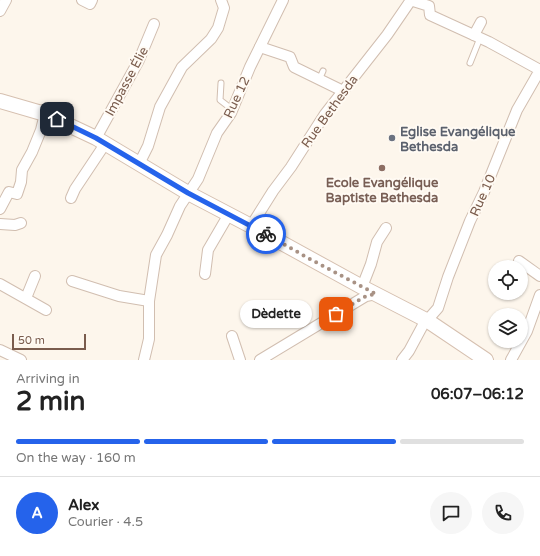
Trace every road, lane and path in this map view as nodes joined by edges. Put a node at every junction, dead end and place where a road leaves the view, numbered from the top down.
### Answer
1 (6, 0) edge
2 (82, 0) edge
3 (92, 0) edge
4 (221, 0) edge
5 (283, 0) edge
6 (411, 0) edge
7 (431, 3) edge
8 (0, 11) edge
9 (481, 22) dead end
10 (154, 24) dead end
11 (477, 36) junction
12 (260, 47) junction
13 (470, 63) dead end
14 (540, 70) edge
15 (221, 83) dead end
16 (343, 91) junction
17 (0, 101) edge
18 (234, 110) junction
19 (45, 114) junction
20 (100, 141) junction
21 (139, 164) junction
22 (188, 193) junction
23 (71, 198) dead end
24 (0, 209) edge
25 (229, 214) junction
26 (21, 223) dead end
27 (0, 224) edge
28 (251, 226) junction
29 (386, 228) dead end
30 (528, 267) edge
31 (205, 274) dead end
32 (35, 276) dead end
33 (540, 276) edge
34 (72, 281) dead end
35 (0, 284) edge
36 (362, 287) junction
37 (376, 294) junction
38 (540, 295) edge
39 (26, 298) junction
40 (149, 301) junction
41 (46, 310) dead end
42 (428, 321) junction
43 (232, 336) dead end
44 (0, 350) edge
45 (481, 359) edge
46 (21, 360) edge
47 (144, 360) edge
48 (240, 360) edge
49 (260, 360) edge
50 (402, 360) edge
51 (511, 360) edge

1 - 8 street
2 - 3 street
4 - 21 street
5 - 12 street, Rue 12
6 - 7 street
6 - 16 street, Rue Bethesda
7 - 11 street
9 - 11 street
10 - 20 street, Impasse Élie
11 - 13 lane
11 - 14 street
12 - 16 street
12 - 18 street, Rue 12
14 - 42 street, Rue 10
15 - 18 lane
16 - 28 street, Rue Bethesda
17 - 19 main road
18 - 22 street, Rue 12
19 - 20 main road
19 - 24 street
20 - 21 main road
20 - 23 street, Impasse Élie
21 - 22 main road
22 - 25 main road
22 - 40 street, Rue 12
25 - 28 main road
25 - 31 street
26 - 27 street
28 - 36 main road
29 - 36 street
30 - 33 street
32 - 39 street
34 - 40 street
35 - 39 street
36 - 37 main road
37 - 42 main road
37 - 49 street
38 - 51 street
39 - 41 street
40 - 47 street, Rue 12
42 - 45 main road
42 - 50 street, Rue 10
43 - 48 street
44 - 46 street

